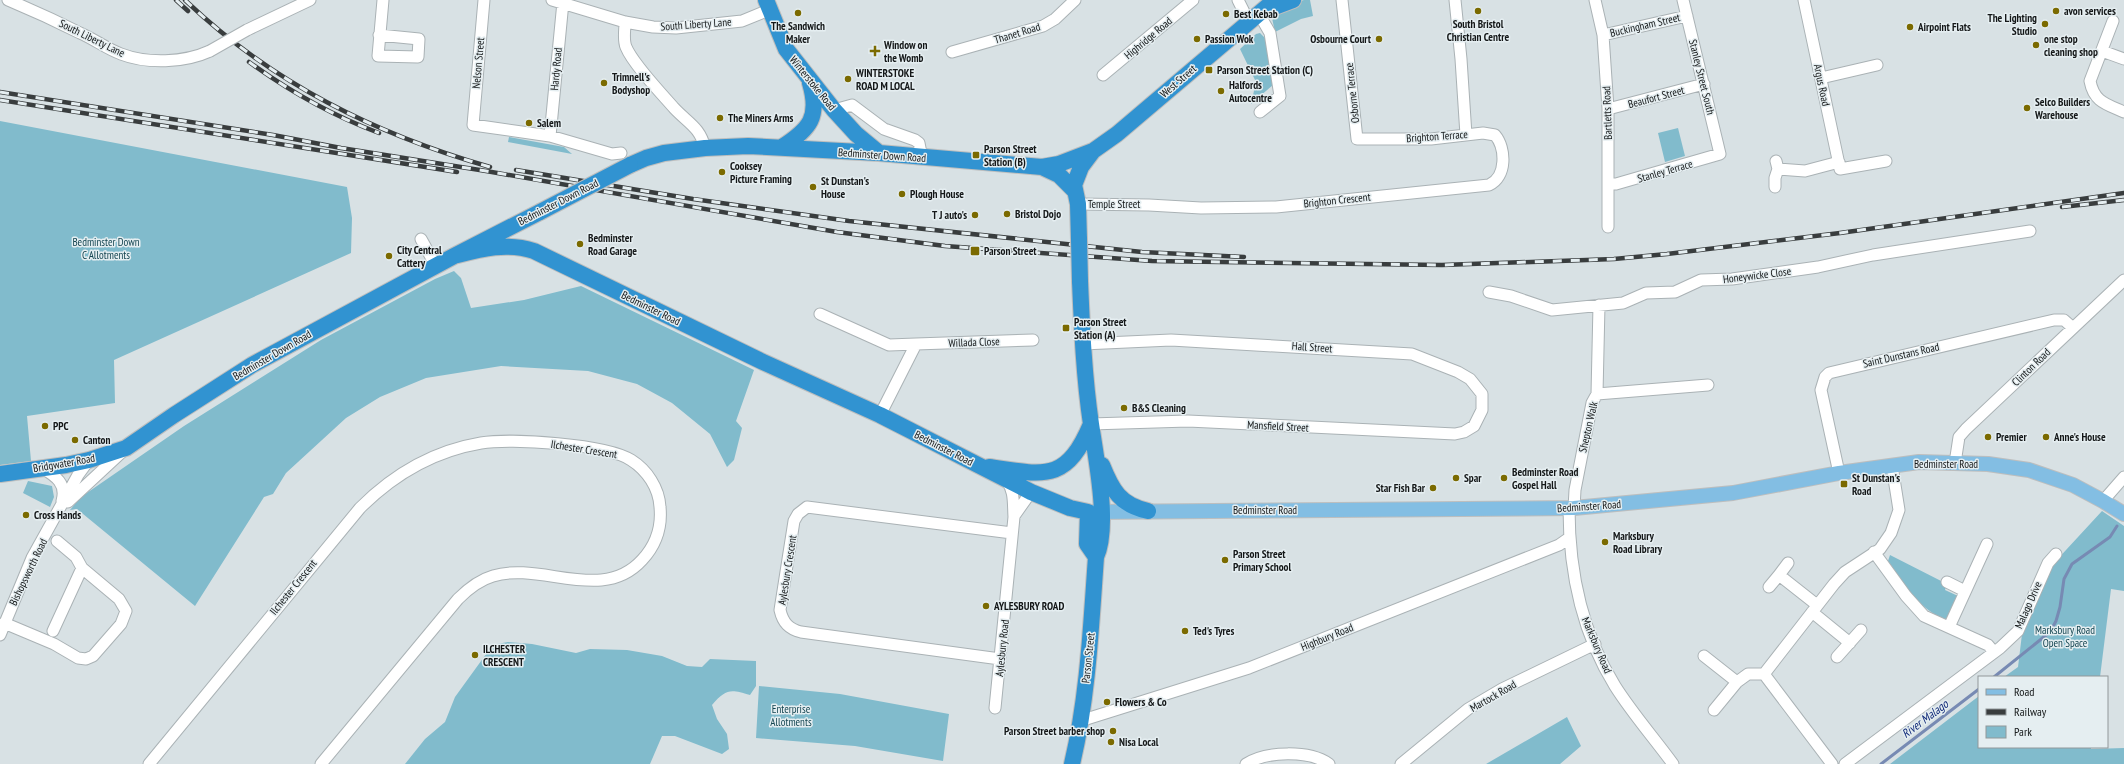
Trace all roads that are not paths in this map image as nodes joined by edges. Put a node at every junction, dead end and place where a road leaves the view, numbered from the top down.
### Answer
1 (8, 0) edge
2 (310, 0) edge
3 (382, 0) edge
4 (484, 0) edge
5 (1075, 0) edge
6 (1193, 0) edge
7 (1238, 0) edge
8 (1275, 0) edge
9 (1293, 0) edge
10 (1342, 0) edge
11 (1455, 0) edge
12 (1595, 0) edge
13 (1683, 0) edge
14 (1804, 0) edge
15 (557, 1) edge
16 (767, 5) edge
17 (1257, 16) junction
18 (1687, 16) junction
19 (2113, 21) dead end
20 (625, 22) junction
21 (379, 35) dead end
22 (1603, 35) junction
23 (2102, 51) junction
24 (952, 52) dead end
25 (2124, 59) edge
26 (1877, 65) dead end
27 (1103, 75) dead end
28 (1821, 78) junction
29 (810, 80) junction
30 (1704, 84) junction
31 (1608, 109) junction
32 (834, 110) junction
33 (1260, 112) dead end
34 (2124, 112) edge
35 (1466, 135) junction
36 (550, 136) junction
37 (1357, 139) joint
38 (782, 147) junction
39 (705, 148) junction
40 (1093, 151) junction
41 (879, 153) junction
42 (1720, 154) joint
43 (1502, 155) joint
44 (922, 158) junction
45 (626, 159) junction
46 (1886, 161) dead end
47 (1840, 166) junction
48 (1042, 167) junction
49 (1608, 184) junction
50 (1775, 187) dead end
51 (1081, 199) junction
52 (1149, 205) joint
53 (540, 212) junction
54 (1608, 226) dead end
55 (2030, 231) dead end
56 (421, 239) dead end
57 (534, 251) junction
58 (454, 256) junction
59 (436, 266) junction
60 (2124, 280) edge
61 (1489, 292) dead end
62 (1599, 305) junction
63 (820, 314) dead end
64 (2073, 328) junction
65 (1033, 340) dead end
66 (916, 344) junction
67 (1083, 344) junction
68 (1708, 385) dead end
69 (1597, 394) junction
70 (880, 415) junction
71 (1091, 424) junction
72 (1464, 432) joint
73 (126, 448) junction
74 (1096, 453) junction
75 (89, 460) junction
76 (1955, 463) junction
77 (978, 465) junction
78 (1892, 466) junction
79 (42, 468) junction
80 (1048, 472) junction
81 (0, 474) edge
82 (1839, 474) junction
83 (2124, 477) edge
84 (1006, 480) junction
85 (1031, 492) junction
86 (2103, 501) junction
87 (1571, 508) junction
88 (59, 511) junction
89 (1148, 511) junction
90 (1095, 512) junction
91 (2124, 514) edge
92 (1014, 517) junction
93 (1012, 533) junction
94 (1569, 538) junction
95 (57, 541) dead end
96 (1987, 544) dead end
97 (1874, 552) junction
98 (2056, 554) dead end
99 (1788, 563) dead end
100 (82, 568) junction
101 (1779, 575) junction
102 (1947, 582) dead end
103 (1769, 587) dead end
104 (1965, 591) junction
105 (1815, 609) junction
106 (4, 623) junction
107 (1949, 627) junction
108 (1861, 630) dead end
109 (53, 631) dead end
110 (0, 635) edge
111 (1850, 643) junction
112 (1595, 644) junction
113 (1994, 652) junction
114 (1704, 656) dead end
115 (1838, 657) dead end
116 (1000, 659) junction
117 (1764, 674) junction
118 (1736, 682) junction
119 (995, 708) dead end
120 (1714, 710) dead end
121 (1080, 721) junction
122 (1076, 762) edge
123 (149, 764) edge
124 (321, 764) edge
125 (1246, 764) edge
126 (1329, 764) edge
127 (1400, 764) edge
128 (1673, 764) edge
129 (1832, 764) edge
130 (1844, 764) edge

1 - 2 street, South Liberty Lane, bridge
3 - 21 street
4 - 36 street, Nelson Street
5 - 24 street, Thanet Road
6 - 27 street, Highridge Road
7 - 17 street
8 - 17 highway, West Street
9 - 17 highway, West Street
10 - 37 street, Osborne Terrace
11 - 35 street
12 - 22 street, Bartletts Road
13 - 18 street, Stanley Street South
14 - 28 street, Argus Road
15 - 20 street, South Liberty Lane
15 - 36 street, Hardy Road
16 - 20 street, South Liberty Lane
16 - 29 highway, Winterstoke Road
17 - 33 street
17 - 40 highway, West Street
18 - 22 street, Buckingham Street
18 - 30 street, Stanley Street South
19 - 23 street
20 - 39 street
22 - 31 street, Bartletts Road
23 - 25 street
23 - 34 street
26 - 28 street
28 - 47 street, Argus Road
29 - 32 highway, Winterstoke Road
29 - 38 highway
30 - 31 street, Beaufort Street
30 - 42 street, Stanley Street South
31 - 49 street, Bartletts Road
32 - 41 highway, Winterstoke Road
32 - 44 street
35 - 37 street, Brighton Terrace
35 - 43 street, Brighton Terrace
36 - 45 street
38 - 39 highway, Bedminster Down Road
38 - 41 highway, Bedminster Down Road
39 - 45 highway, Bedminster Down Road
40 - 48 highway, West Street
40 - 51 highway, West Street
41 - 44 highway, Bedminster Down Road
42 - 49 street, Stanley Terrace
43 - 52 street, Brighton Crescent
44 - 48 highway, Bedminster Down Road
45 - 53 highway, Bedminster Down Road, bridge
46 - 47 street
47 - 50 street
48 - 51 highway
49 - 54 street, Bartletts Road
51 - 52 street, Temple Street
51 - 67 highway, Parson Street, bridge
53 - 57 highway
53 - 58 highway, Bedminster Down Road
55 - 62 street, Honeywicke Close
56 - 59 street
57 - 58 highway, Bedminster Road
57 - 70 highway, Bedminster Road
58 - 59 highway, Bedminster Down Road
59 - 73 highway, Bedminster Down Road
60 - 64 street, Clinton Road
61 - 62 street, Honeywicke Close
62 - 69 street, Shepton Walk
63 - 66 street, Willada Close
64 - 76 street, Clinton Road
64 - 82 street, Saint Dunstans Road
65 - 66 street, Willada Close
66 - 70 street
67 - 71 highway, Parson Street
67 - 72 street, Hall Street
68 - 69 street, Shepton Walk
69 - 87 street, Shepton Walk
70 - 77 highway, Bedminster Road
71 - 72 street, Mansfield Street
71 - 74 highway, Parson Street
71 - 80 highway
73 - 75 highway, Bridgwater Road
73 - 88 street, Bishopsworth Road
74 - 89 highway
74 - 90 highway, Parson Street
75 - 79 highway, Bridgwater Road
75 - 88 street, Bishopsworth Road
76 - 78 main road, Bedminster Road
76 - 86 main road, Bedminster Road
77 - 80 highway
77 - 84 highway, Bedminster Road
78 - 82 main road, Bedminster Road
78 - 97 street
79 - 81 highway, Bridgwater Road
79 - 88 street, Bishopsworth Road
80 - 85 highway
82 - 87 main road, Bedminster Road
83 - 86 street
84 - 85 highway, Bedminster Road
84 - 92 street, Aylesbury Road
85 - 90 highway, Bedminster Road
85 - 92 street, Aylesbury Road
86 - 91 main road, Bedminster Road
87 - 89 main road, Bedminster Road
87 - 94 street, Marksbury Road
88 - 106 street, Bishopsworth Road
89 - 90 main road, Bedminster Road
90 - 121 highway, Parson Street
92 - 93 street, Aylesbury Road
93 - 116 street, Aylesbury Road
93 - 116 street, Aylesbury Crescent
94 - 112 street, Marksbury Road
94 - 121 street, Highbury Road
95 - 100 street
96 - 104 street
97 - 105 street
97 - 107 street
98 - 113 street, Malago Drive
99 - 101 street
100 - 106 street
100 - 109 street
101 - 103 street
101 - 105 street
102 - 104 street
104 - 107 street
105 - 111 street
105 - 117 street
106 - 110 street, Bishopsworth Road
107 - 113 street
108 - 111 street
111 - 115 street
112 - 127 street, Martock Road
112 - 128 street, Marksbury Road
113 - 130 street, Malago Drive
114 - 118 street
116 - 119 street, Aylesbury Road
117 - 118 street
117 - 129 street
118 - 120 street
121 - 122 highway, Parson Street
123 - 124 street, Ilchester Crescent
125 - 126 street

